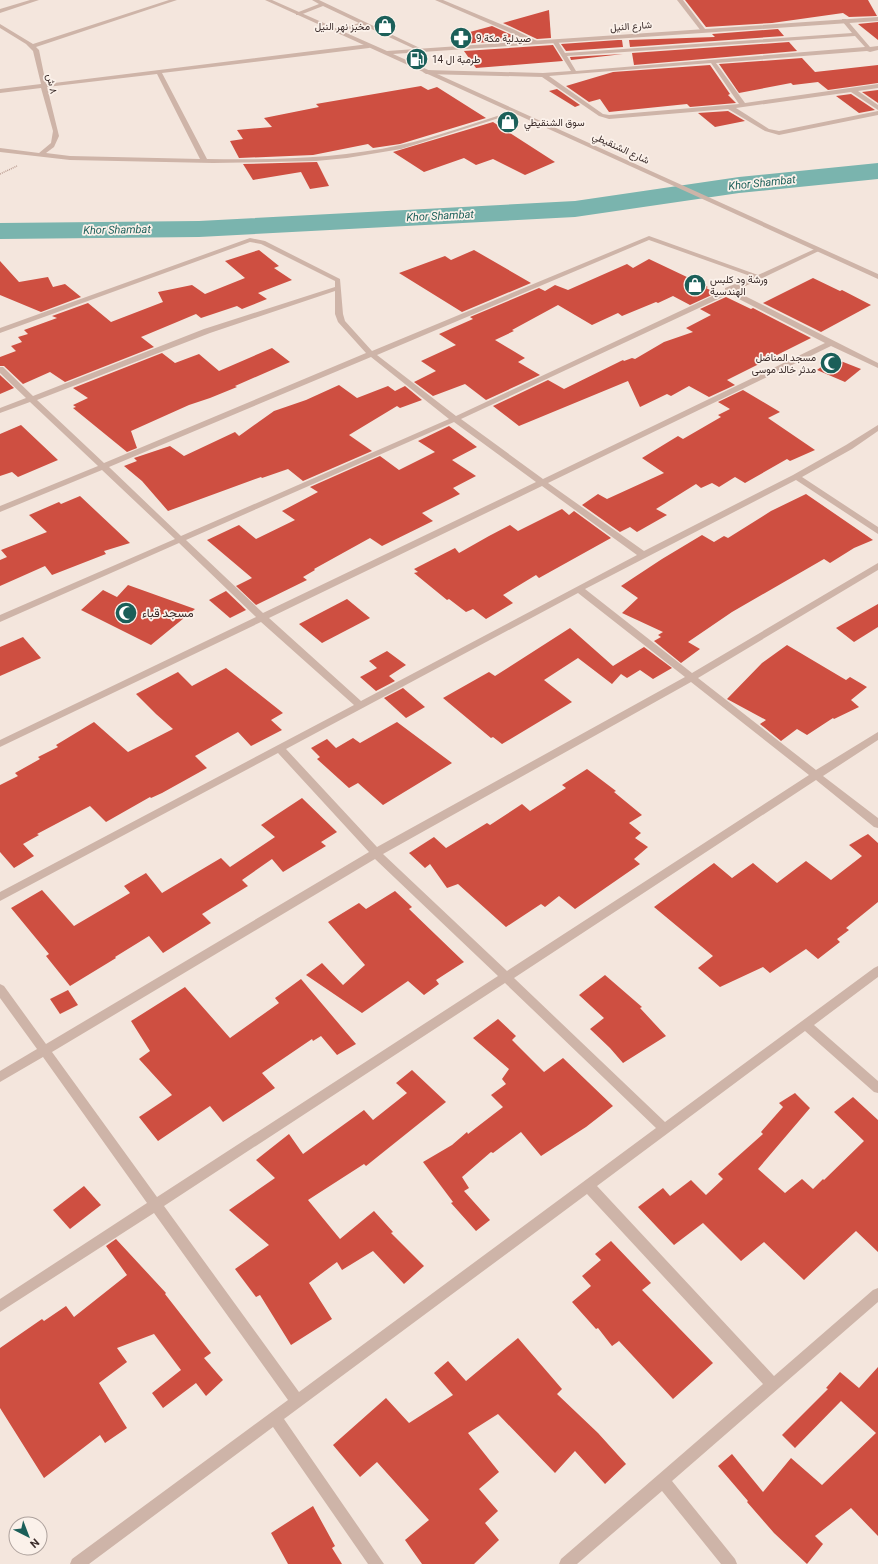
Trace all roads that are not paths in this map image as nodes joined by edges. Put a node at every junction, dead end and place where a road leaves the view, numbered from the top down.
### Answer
1 (36, 0) edge
2 (174, 0) edge
3 (268, 0) edge
4 (315, 0) edge
5 (438, 0) edge
6 (680, 0) edge
7 (323, 4) junction
8 (0, 12) edge
9 (298, 14) junction
10 (878, 19) edge
11 (844, 20) junction
12 (364, 23) junction
13 (0, 26) edge
14 (703, 30) junction
15 (338, 32) junction
16 (856, 34) junction
17 (555, 41) junction
18 (536, 42) junction
19 (33, 46) junction
20 (369, 46) junction
21 (878, 48) edge
22 (421, 50) junction
23 (870, 50) junction
24 (384, 53) junction
25 (564, 55) junction
26 (713, 62) junction
27 (159, 72) junction
28 (426, 72) junction
29 (574, 72) junction
30 (543, 76) junction
31 (43, 86) junction
32 (878, 86) edge
33 (853, 90) junction
34 (0, 91) edge
35 (743, 105) junction
36 (730, 106) junction
37 (878, 108) edge
38 (515, 112) junction
39 (878, 113) edge
40 (0, 150) edge
41 (39, 155) junction
42 (204, 160) junction
43 (820, 249) junction
44 (758, 277) junction
45 (878, 277) edge
46 (338, 288) junction
47 (728, 290) junction
48 (0, 330) edge
49 (831, 343) junction
50 (370, 353) junction
51 (878, 366) edge
52 (0, 369) edge
53 (32, 399) junction
54 (0, 411) edge
55 (455, 419) junction
56 (878, 427) edge
57 (103, 467) junction
58 (796, 477) junction
59 (541, 482) junction
60 (0, 509) edge
61 (878, 531) edge
62 (180, 540) junction
63 (642, 555) junction
64 (878, 566) edge
65 (579, 589) junction
66 (263, 618) junction
67 (0, 619) edge
68 (692, 677) junction
69 (360, 705) junction
70 (878, 735) edge
71 (0, 744) edge
72 (280, 748) junction
73 (816, 776) junction
74 (878, 824) edge
75 (376, 853) junction
76 (0, 897) edge
77 (878, 971) edge
78 (506, 977) junction
79 (0, 989) edge
80 (806, 1025) junction
81 (45, 1051) junction
82 (0, 1077) edge
83 (878, 1088) edge
84 (665, 1129) junction
85 (588, 1186) junction
86 (156, 1205) junction
87 (878, 1294) edge
88 (0, 1306) edge
89 (773, 1385) junction
90 (297, 1401) junction
91 (275, 1418) junction
92 (662, 1480) junction
93 (77, 1564) edge
94 (378, 1564) edge
95 (566, 1564) edge
96 (730, 1564) edge

1 - 8 street
2 - 19 street
3 - 9 street, شارع الشنقيطي
4 - 7 street
5 - 18 street
6 - 14 street
7 - 9 street
7 - 12 street
9 - 15 street, شارع الشنقيطي
10 - 11 street, شارع النيل
11 - 14 street, شارع النيل
11 - 16 street
12 - 15 street
12 - 22 street
13 - 19 street
14 - 17 street, شارع النيل
15 - 20 street, شارع الشنقيطي
16 - 23 street
16 - 25 street
17 - 18 street, شارع النيل
17 - 25 street
18 - 22 street, شارع النيل
19 - 31 street, ٨ ش
20 - 24 street, شارع الشنقيطي
20 - 27 street
21 - 23 street
22 - 24 street, شارع النيل
23 - 26 street
24 - 28 street, شارع الشنقيطي
25 - 29 street
26 - 29 street
26 - 35 street
27 - 31 street
27 - 42 street
28 - 30 street
28 - 38 street, شارع الشنقيطي
29 - 30 street
30 - 36 street
31 - 34 street
31 - 41 street, ٨ ش
32 - 33 street
33 - 35 street
33 - 37 street
35 - 36 street
36 - 39 street
38 - 42 street
38 - 43 street, شارع الشنقيطي
40 - 41 street
41 - 42 street
43 - 44 street
43 - 45 street, شارع الشنقيطي
44 - 47 street
44 - 50 street
46 - 48 street
46 - 50 street
46 - 53 street
47 - 49 street
47 - 55 street
49 - 51 street
49 - 59 street
50 - 55 street
50 - 57 street
52 - 53 street
53 - 54 street
53 - 57 street
55 - 59 street
55 - 62 street
56 - 58 street
57 - 60 street
57 - 62 street
58 - 61 street
58 - 63 street
59 - 63 street
59 - 66 street
62 - 66 street
62 - 67 street
63 - 65 street
64 - 68 street
65 - 68 street
65 - 69 street
66 - 69 street
66 - 71 street
68 - 73 street
68 - 75 street
69 - 72 street
70 - 73 street
72 - 75 street
72 - 76 street
73 - 74 street
73 - 78 street
75 - 78 street
75 - 81 street
77 - 80 street
78 - 84 street
78 - 86 street
79 - 81 street
80 - 83 street
80 - 84 street
81 - 82 street
81 - 86 street
84 - 85 street
85 - 89 street
85 - 90 street
86 - 88 street
86 - 90 street
87 - 89 street
89 - 92 street
90 - 91 street
91 - 93 street
91 - 94 street
92 - 95 street
92 - 96 street

